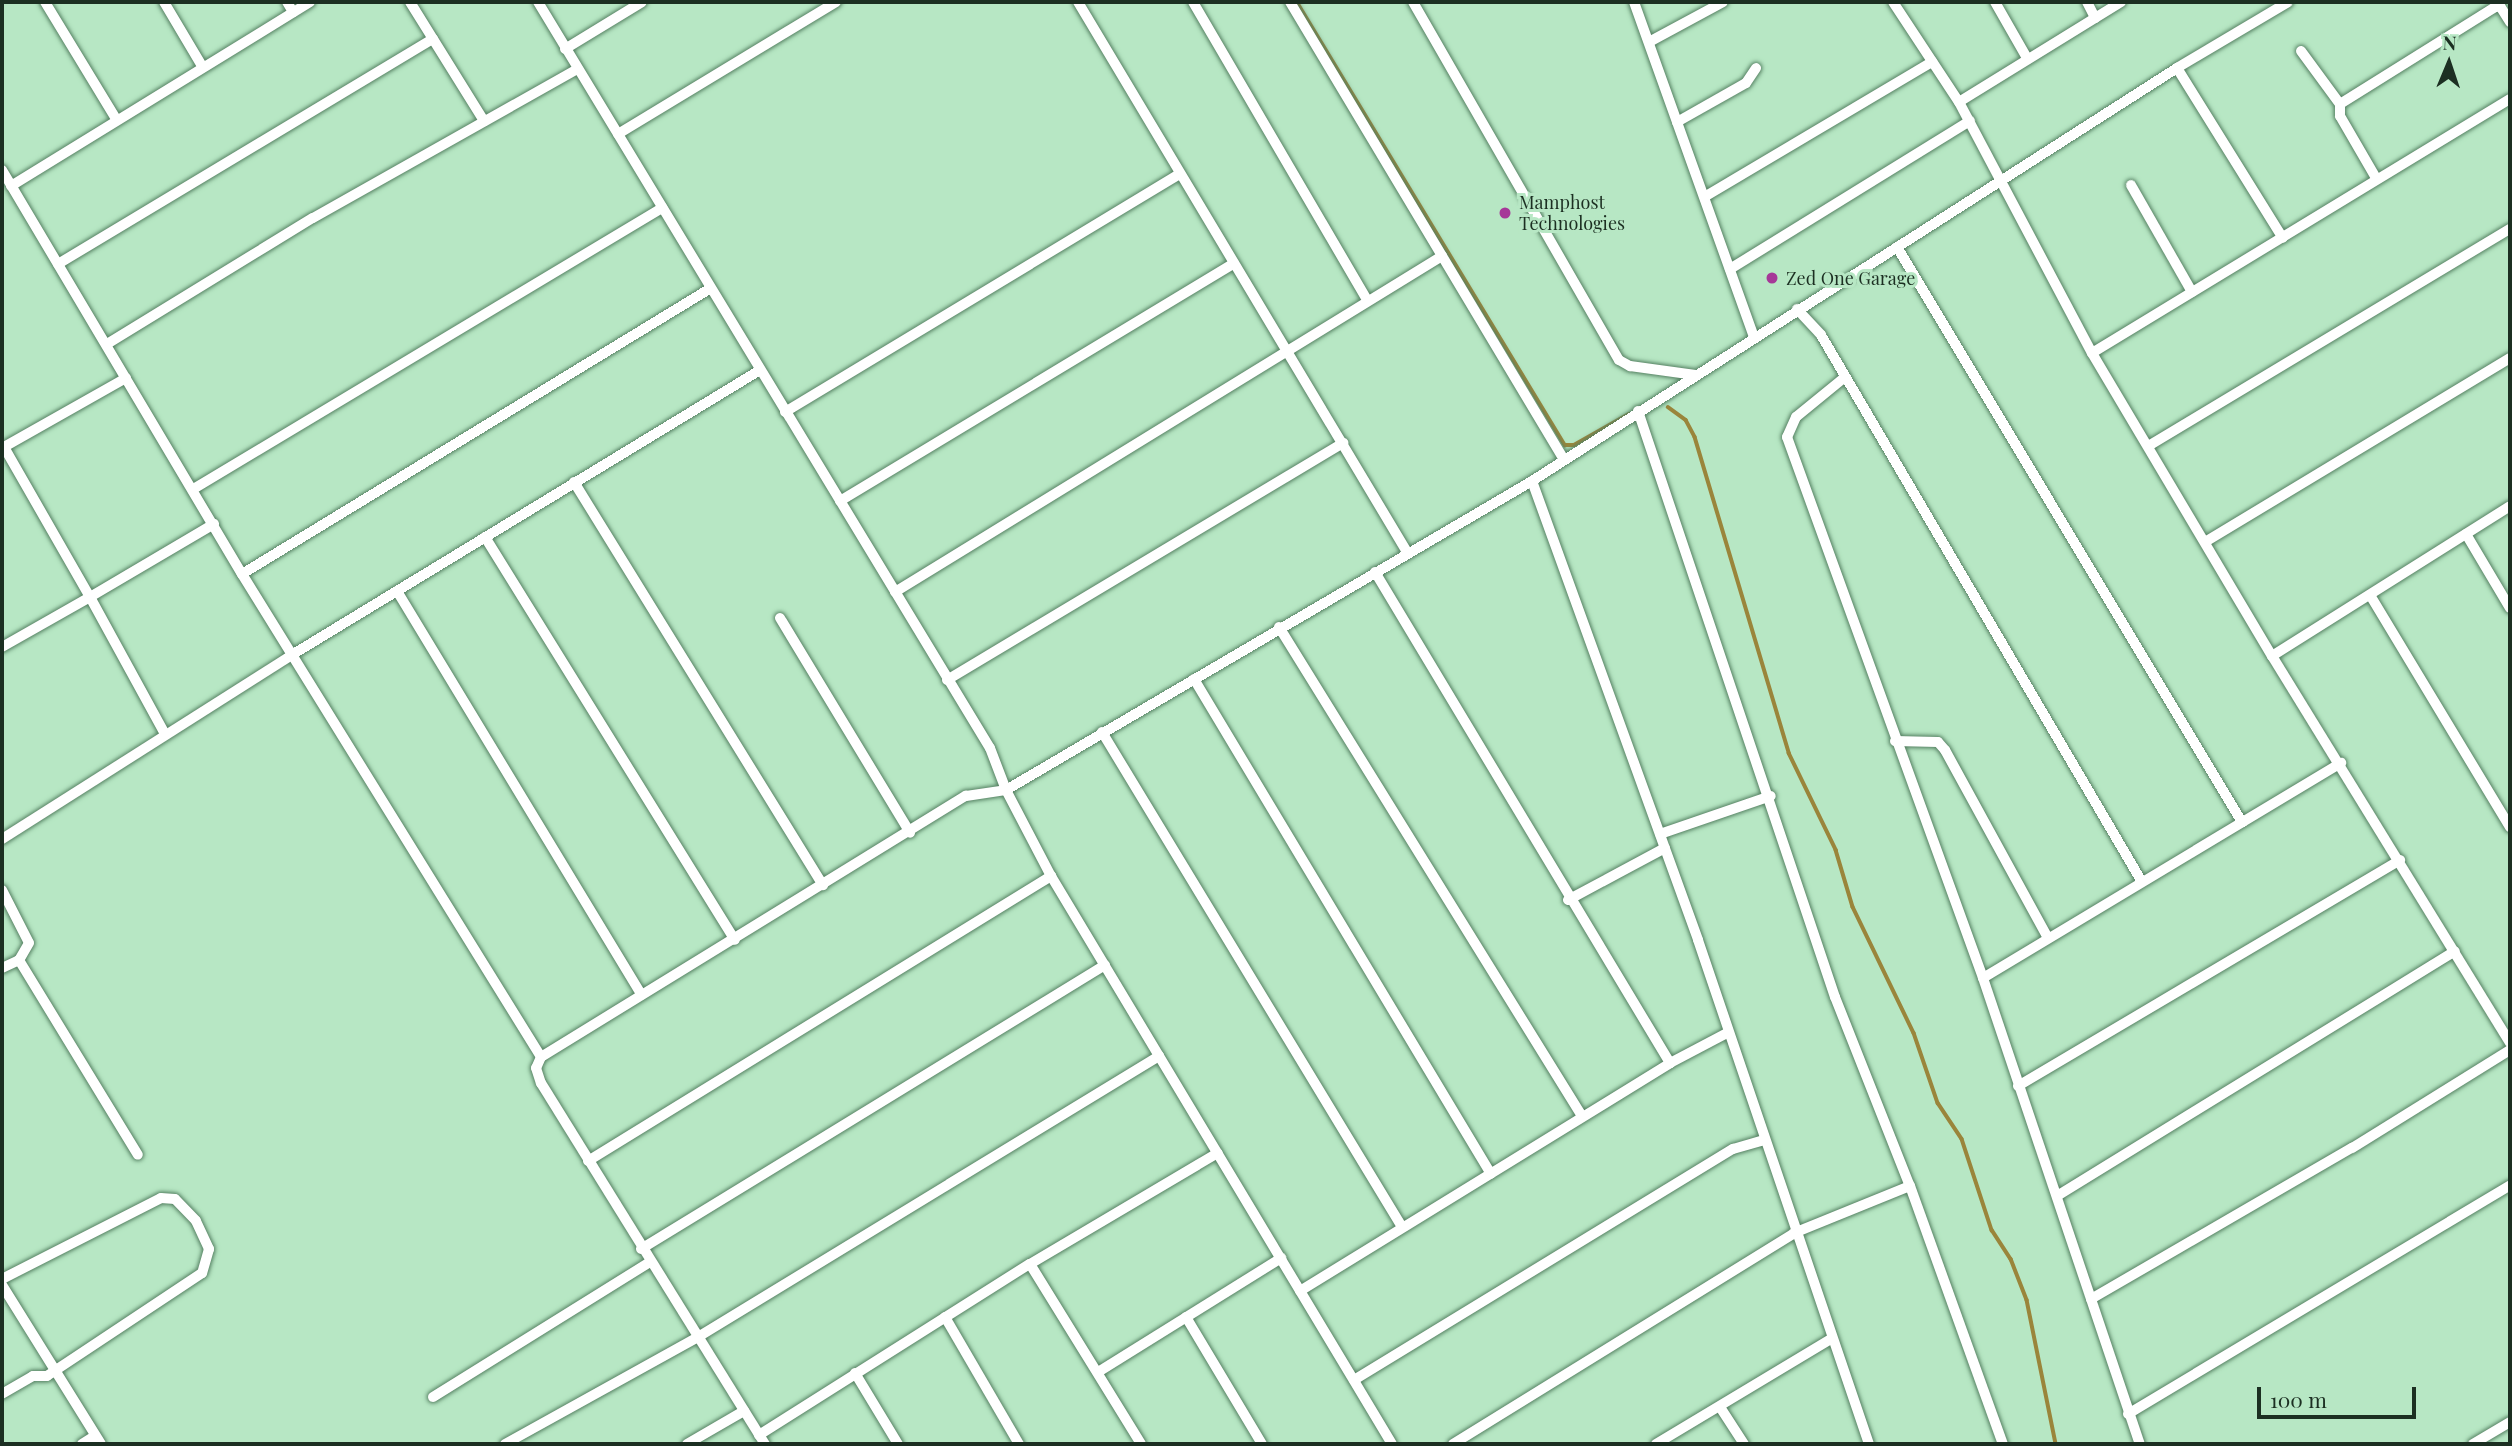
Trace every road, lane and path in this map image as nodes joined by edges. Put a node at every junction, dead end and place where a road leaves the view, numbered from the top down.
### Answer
1 (45, 2) edge
2 (164, 2) edge
3 (287, 2) edge
4 (310, 2) edge
5 (410, 2) edge
6 (538, 2) edge
7 (642, 2) edge
8 (836, 2) edge
9 (1078, 2) edge
10 (1193, 2) edge
11 (1290, 2) edge
12 (1413, 2) edge
13 (1634, 2) edge
14 (1723, 2) edge
15 (1893, 2) edge
16 (1995, 2) edge
17 (2087, 2) edge
18 (2121, 2) edge
19 (2288, 2) edge
20 (2499, 4) edge
21 (293, 12) junction
22 (2095, 18) junction
23 (2510, 22) edge
24 (433, 39) junction
25 (1649, 42) junction
26 (565, 49) junction
27 (2301, 51) dead end
28 (2027, 58) junction
29 (1932, 62) junction
30 (202, 66) junction
31 (1756, 68) dead end
32 (2177, 68) junction
33 (577, 69) junction
34 (2510, 99) edge
35 (1959, 102) junction
36 (2340, 103) junction
37 (116, 119) junction
38 (484, 121) junction
39 (1970, 121) junction
40 (1677, 122) junction
41 (618, 134) junction
42 (2, 170) edge
43 (1179, 174) junction
44 (2376, 178) junction
45 (1999, 184) junction
46 (2131, 185) dead end
47 (11, 186) junction
48 (1706, 196) junction
49 (662, 208) junction
50 (2510, 229) edge
51 (2283, 238) junction
52 (1897, 247) junction
53 (1442, 256) junction
54 (1234, 263) junction
55 (58, 264) junction
56 (1730, 270) junction
57 (711, 288) junction
58 (2192, 292) junction
59 (1368, 301) junction
60 (1797, 309) junction
61 (1754, 337) junction
62 (107, 344) junction
63 (1288, 349) junction
64 (2092, 353) junction
65 (2510, 358) edge
66 (760, 370) junction
67 (1695, 374) junction
68 (1845, 377) junction
69 (126, 378) junction
70 (1638, 411) junction
71 (785, 412) junction
72 (1343, 443) junction
73 (2150, 445) junction
74 (3, 448) edge
75 (1563, 458) junction
76 (1532, 481) junction
77 (574, 482) junction
78 (195, 488) junction
79 (840, 501) junction
80 (2510, 506) edge
81 (214, 524) junction
82 (2466, 534) junction
83 (485, 537) junction
84 (2205, 542) junction
85 (1407, 552) junction
86 (1375, 572) junction
87 (242, 574) junction
88 (397, 591) junction
89 (895, 592) junction
90 (2370, 595) junction
91 (90, 597) junction
92 (2510, 608) edge
93 (780, 618) dead end
94 (1279, 627) junction
95 (2, 647) edge
96 (295, 653) junction
97 (2272, 656) junction
98 (1194, 679) junction
99 (947, 680) junction
100 (1102, 732) junction
101 (165, 734) junction
102 (1895, 741) junction
103 (2341, 763) junction
104 (1006, 790) junction
105 (1770, 796) junction
106 (2242, 822) junction
107 (2510, 827) edge
108 (910, 832) junction
109 (1660, 834) junction
110 (2, 839) edge
111 (1665, 848) junction
112 (2400, 860) junction
113 (1051, 876) junction
114 (2142, 882) junction
115 (824, 886) junction
116 (2, 890) edge
117 (1568, 900) junction
118 (2048, 938) junction
119 (734, 940) junction
120 (2455, 951) junction
121 (19, 960) junction
122 (1105, 965) junction
123 (2, 968) edge
124 (1983, 978) junction
125 (642, 995) junction
126 (1727, 1033) junction
127 (2510, 1043) edge
128 (2510, 1049) edge
129 (541, 1056) junction
130 (1160, 1056) junction
131 (1670, 1063) junction
132 (2018, 1086) junction
133 (1582, 1116) junction
134 (1764, 1140) junction
135 (1218, 1153) junction
136 (138, 1155) dead end
137 (588, 1161) junction
138 (1491, 1174) junction
139 (2510, 1185) edge
140 (1910, 1186) junction
141 (2057, 1196) junction
142 (1402, 1227) junction
143 (1794, 1233) junction
144 (641, 1249) junction
145 (1281, 1258) junction
146 (650, 1262) junction
147 (1030, 1264) junction
148 (2, 1279) edge
149 (2, 1285) edge
150 (1300, 1291) junction
151 (2091, 1299) junction
152 (945, 1317) junction
153 (1186, 1317) junction
154 (698, 1337) junction
155 (1831, 1339) junction
156 (56, 1366) junction
157 (1098, 1372) junction
158 (856, 1373) junction
159 (1354, 1380) junction
160 (2, 1394) edge
161 (433, 1397) dead end
162 (1720, 1407) junction
163 (744, 1411) junction
164 (2128, 1414) junction
165 (2510, 1422) edge
166 (759, 1435) junction
167 (98, 1440) edge
168 (2477, 1442) edge
169 (82, 1444) edge
170 (505, 1444) edge
171 (687, 1444) edge
172 (765, 1444) edge
173 (898, 1444) edge
174 (1019, 1444) edge
175 (1141, 1444) edge
176 (1262, 1444) edge
177 (1392, 1444) edge
178 (1453, 1444) edge
179 (1656, 1444) edge
180 (1744, 1444) edge
181 (1869, 1444) edge
182 (2003, 1444) edge
183 (2140, 1444) edge
184 (2494, 1444) edge

1 - 37 street
2 - 30 street
3 - 21 street
4 - 21 street
5 - 24 street
6 - 26 street
7 - 26 street
8 - 41 street
9 - 43 street
10 - 59 street
11 - 53 street
12 - 67 street
13 - 25 street
14 - 25 street
15 - 29 street
16 - 28 street
17 - 22 street
18 - 22 street
19 - 32 street
20 - 23 street
20 - 36 street
21 - 30 street
22 - 28 street
24 - 38 street
24 - 55 street
25 - 40 street
26 - 33 street
27 - 36 street
28 - 35 street
29 - 35 street
29 - 48 street
30 - 37 street
31 - 40 street
32 - 45 street
32 - 51 street
33 - 38 street
33 - 41 street
34 - 44 street
35 - 39 street
36 - 44 street
37 - 47 street
38 - 62 street
39 - 45 street
39 - 56 street
40 - 48 street
41 - 49 street
42 - 47 street
43 - 54 street
43 - 71 street
44 - 51 street
45 - 52 street
45 - 64 street
46 - 58 street
47 - 55 street
48 - 56 street
49 - 57 street
49 - 78 street
50 - 73 street
51 - 58 street
52 - 60 street
52 - 106 street
53 - 59 street
53 - 75 street
54 - 63 street
54 - 79 street
55 - 62 street
56 - 61 street
57 - 66 street
57 - 87 street
58 - 64 street
59 - 63 street
60 - 61 street
60 - 68 street
61 - 67 street
62 - 69 street
63 - 72 street
63 - 89 street
64 - 73 street
65 - 84 street
66 - 71 street
66 - 77 street
67 - 70 street
68 - 102 street
68 - 114 street
69 - 74 street
69 - 78 street
70 - 75 street
70 - 105 street
71 - 79 street
72 - 85 street
72 - 99 street
73 - 84 street
74 - 91 street
75 - 76 street
76 - 85 street
76 - 109 street
77 - 83 street
77 - 115 street
78 - 81 street
79 - 89 street
80 - 82 street
81 - 87 street
81 - 91 street
82 - 90 street
82 - 92 street
83 - 88 street
83 - 119 street
84 - 97 street
85 - 86 street
86 - 94 street
86 - 117 street
87 - 96 street
88 - 96 street
88 - 125 street
89 - 99 street
90 - 97 street
90 - 107 street
91 - 95 street
91 - 101 street
93 - 108 street
94 - 98 street
94 - 133 street
96 - 101 street
96 - 129 street
97 - 103 street
98 - 100 street
98 - 138 street
99 - 104 street
100 - 104 street
100 - 142 street
101 - 110 street
102 - 118 street
102 - 124 street
103 - 106 street
103 - 112 street
104 - 108 street
104 - 113 street
105 - 109 street
105 - 140 street
106 - 114 street
108 - 115 street
109 - 111 street
111 - 117 street
111 - 126 street
112 - 120 street
112 - 132 street
113 - 122 street
113 - 137 street
114 - 118 street
115 - 119 street
116 - 121 street
117 - 131 street
118 - 124 street
119 - 125 street
120 - 127 street
120 - 141 street
121 - 123 street
121 - 136 street
122 - 130 street
122 - 144 street
124 - 132 street
125 - 129 street
126 - 131 street
126 - 134 street
128 - 151 street
129 - 137 street
130 - 135 street
130 - 154 street
131 - 133 street
132 - 141 street
133 - 138 street
134 - 143 street
134 - 159 street
135 - 145 street
135 - 147 street
137 - 144 street
138 - 142 street
139 - 164 street
140 - 143 street
140 - 182 street
141 - 151 street
142 - 150 street
143 - 155 street
143 - 178 street
144 - 146 street
145 - 150 street
145 - 153 street
146 - 154 street
146 - 161 street
147 - 152 street
147 - 157 street
148 - 156 street
149 - 156 street
150 - 159 street
151 - 164 street
152 - 158 street
152 - 174 street
153 - 157 street
153 - 176 street
154 - 163 street
154 - 170 street
155 - 162 street
155 - 181 street
156 - 160 street
156 - 167 street
157 - 175 street
158 - 166 street
158 - 173 street
159 - 177 street
162 - 179 street
162 - 180 street
163 - 166 street
163 - 171 street
164 - 183 street
165 - 168 street
166 - 172 street
167 - 169 street
168 - 184 street

